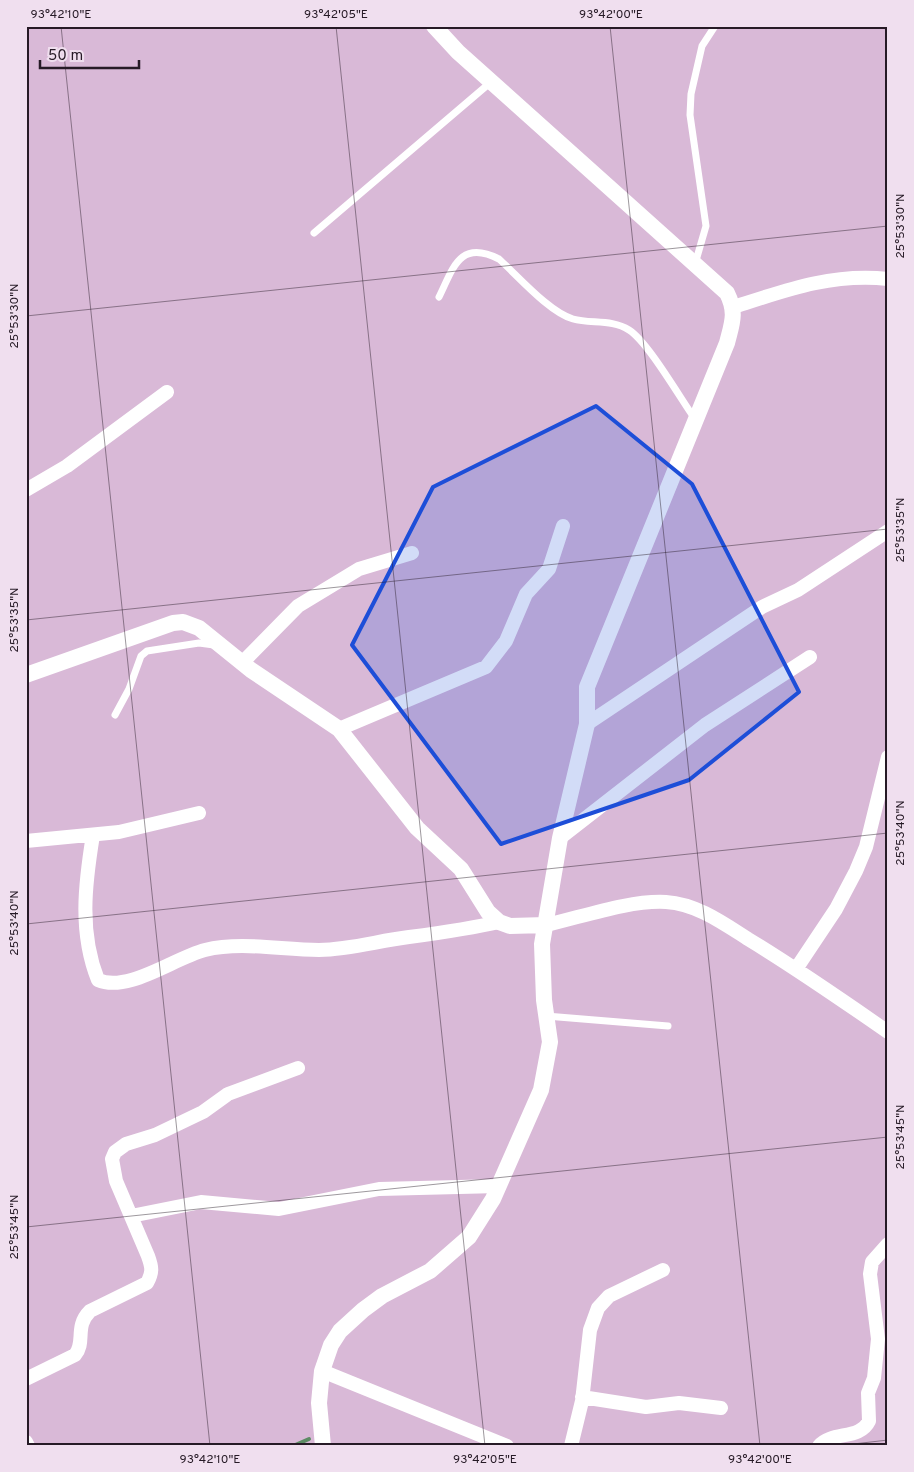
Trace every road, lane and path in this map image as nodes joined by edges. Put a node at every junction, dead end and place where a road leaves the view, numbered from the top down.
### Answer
1 (434, 26) edge
2 (715, 26) edge
3 (491, 82) junction
4 (314, 233) dead end
5 (694, 264) junction
6 (888, 279) edge
7 (439, 298) dead end
8 (734, 307) junction
9 (167, 392) dead end
10 (695, 419) junction
11 (26, 490) edge
12 (563, 526) dead end
13 (888, 531) edge
14 (412, 553) dead end
15 (222, 647) junction
16 (810, 657) dead end
17 (242, 663) junction
18 (26, 675) edge
19 (115, 715) dead end
20 (587, 724) junction
21 (339, 729) junction
22 (888, 757) edge
23 (199, 813) dead end
24 (93, 835) junction
25 (560, 838) junction
26 (26, 842) edge
27 (499, 922) junction
28 (546, 925) junction
29 (796, 969) junction
30 (546, 1016) junction
31 (668, 1026) dead end
32 (888, 1032) edge
33 (298, 1068) dead end
34 (499, 1186) junction
35 (131, 1216) junction
36 (888, 1244) edge
37 (662, 1270) dead end
38 (322, 1371) junction
39 (26, 1379) edge
40 (582, 1397) junction
41 (721, 1408) dead end
42 (26, 1442) edge
43 (28, 1446) edge
44 (323, 1446) edge
45 (507, 1446) edge
46 (571, 1446) edge
47 (819, 1446) edge

1 - 3 street
2 - 5 lane
3 - 4 lane
3 - 5 street
5 - 8 street
6 - 8 street
7 - 10 lane
8 - 10 street
9 - 11 street
10 - 20 street
12 - 21 street
13 - 20 street
14 - 17 street
15 - 17 street
15 - 18 street
15 - 19 lane
16 - 25 street
17 - 21 street
20 - 25 street
21 - 27 street
22 - 29 street
23 - 24 street
24 - 26 street
24 - 27 street
25 - 28 street
27 - 28 street
28 - 29 street
28 - 30 street
29 - 32 street
30 - 31 lane
30 - 34 street
33 - 35 street
34 - 35 street
34 - 38 street
35 - 39 street
36 - 47 street
37 - 40 street
38 - 44 street
38 - 45 street
40 - 41 street
40 - 46 street
42 - 43 street

